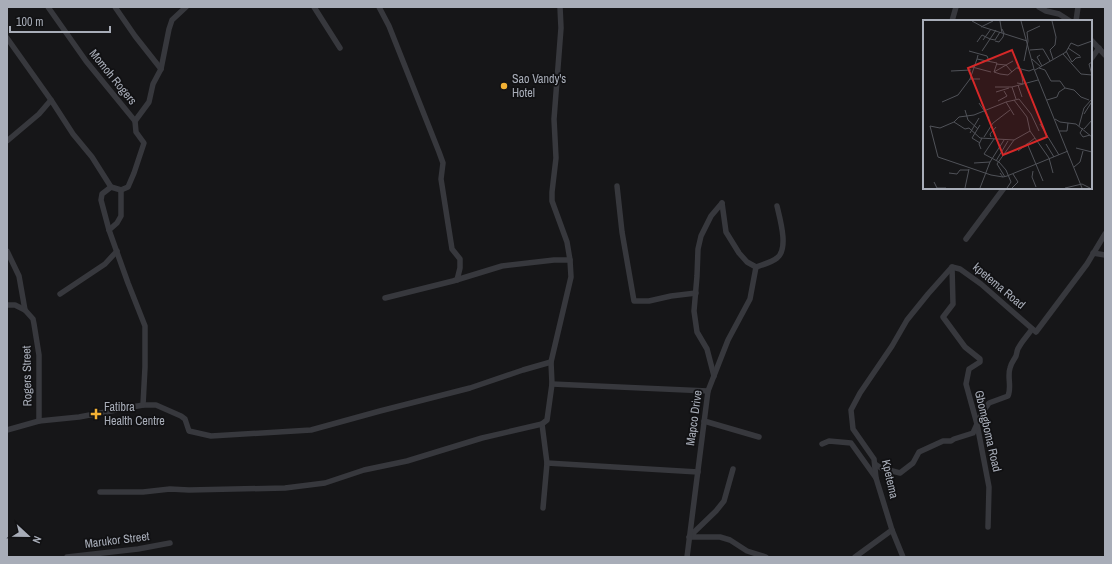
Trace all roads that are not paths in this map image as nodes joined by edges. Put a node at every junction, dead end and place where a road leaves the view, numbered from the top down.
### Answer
1 (48, 7) edge
2 (114, 7) edge
3 (186, 7) edge
4 (314, 7) edge
5 (379, 7) edge
6 (560, 7) edge
7 (956, 7) edge
8 (1039, 7) edge
9 (1078, 7) edge
10 (952, 20) edge
11 (1068, 20) edge
12 (1076, 20) edge
13 (7, 38) edge
14 (1092, 41) edge
15 (340, 48) dead end
16 (1099, 48) junction
17 (1105, 54) edge
18 (1092, 58) edge
19 (161, 69) junction
20 (51, 100) junction
21 (135, 121) junction
22 (7, 141) edge
23 (617, 186) dead end
24 (111, 187) junction
25 (1003, 189) edge
26 (121, 190) junction
27 (777, 206) dead end
28 (109, 230) junction
29 (1105, 234) edge
30 (966, 238) dead end
31 (7, 251) edge
32 (116, 252) junction
33 (1093, 253) junction
34 (1105, 255) edge
35 (570, 260) junction
36 (756, 267) junction
37 (952, 267) junction
38 (457, 280) junction
39 (696, 292) junction
40 (60, 294) dead end
41 (385, 298) dead end
42 (7, 305) edge
43 (25, 310) junction
44 (1032, 329) junction
45 (551, 362) junction
46 (714, 376) junction
47 (552, 384) junction
48 (708, 391) junction
49 (143, 405) junction
50 (851, 410) joint
51 (704, 421) junction
52 (39, 422) junction
53 (542, 424) junction
54 (977, 424) junction
55 (7, 430) edge
56 (759, 438) dead end
57 (822, 444) dead end
58 (547, 463) junction
59 (875, 464) junction
60 (733, 469) dead end
61 (698, 472) junction
62 (876, 478) junction
63 (100, 492) dead end
64 (543, 508) dead end
65 (988, 527) dead end
66 (892, 530) junction
67 (690, 537) junction
68 (170, 543) dead end
69 (67, 557) edge
70 (687, 557) edge
71 (766, 557) edge
72 (855, 557) edge
73 (903, 557) edge

1 - 21 street, Momoh Rogers
2 - 19 street
3 - 19 street
4 - 15 street
5 - 38 street
6 - 35 street
7 - 10 street
8 - 11 street
9 - 12 street
13 - 20 street
14 - 16 street
16 - 17 street
16 - 18 street
19 - 21 street
20 - 22 street
20 - 24 street
21 - 26 street
23 - 39 street
24 - 26 street
24 - 28 street
25 - 30 street
26 - 28 street
27 - 36 street
28 - 32 street
29 - 33 street
31 - 43 street, Rogers Street
32 - 40 street
32 - 49 street
33 - 34 street
33 - 44 street
35 - 38 street
35 - 45 street
36 - 39 street
36 - 46 street, Mapco Drive
37 - 44 street, kpetema Road
37 - 50 street, kpetema Road
37 - 54 street, Gbomgboma Road
38 - 41 street
39 - 46 street
42 - 43 street
43 - 52 street, Rogers Street
44 - 54 street
45 - 47 street
45 - 49 street
46 - 48 street, Mapco Drive
47 - 48 street
47 - 53 street
48 - 51 street, Mapco Drive
49 - 52 street
50 - 59 street, Kpetema
51 - 56 street
51 - 61 street, Mapco Drive
52 - 55 street
53 - 58 street
53 - 63 street
54 - 59 street
54 - 65 street, Gbomgboma Road
57 - 62 street
58 - 61 street
58 - 64 street
59 - 62 street, Kpetema
60 - 67 street
61 - 67 street, Mapco Drive
62 - 66 street, Kpetema
66 - 72 street
66 - 73 street, Kpetema
67 - 70 street, Mapco Drive
67 - 71 street
68 - 69 street, Marukor Street

